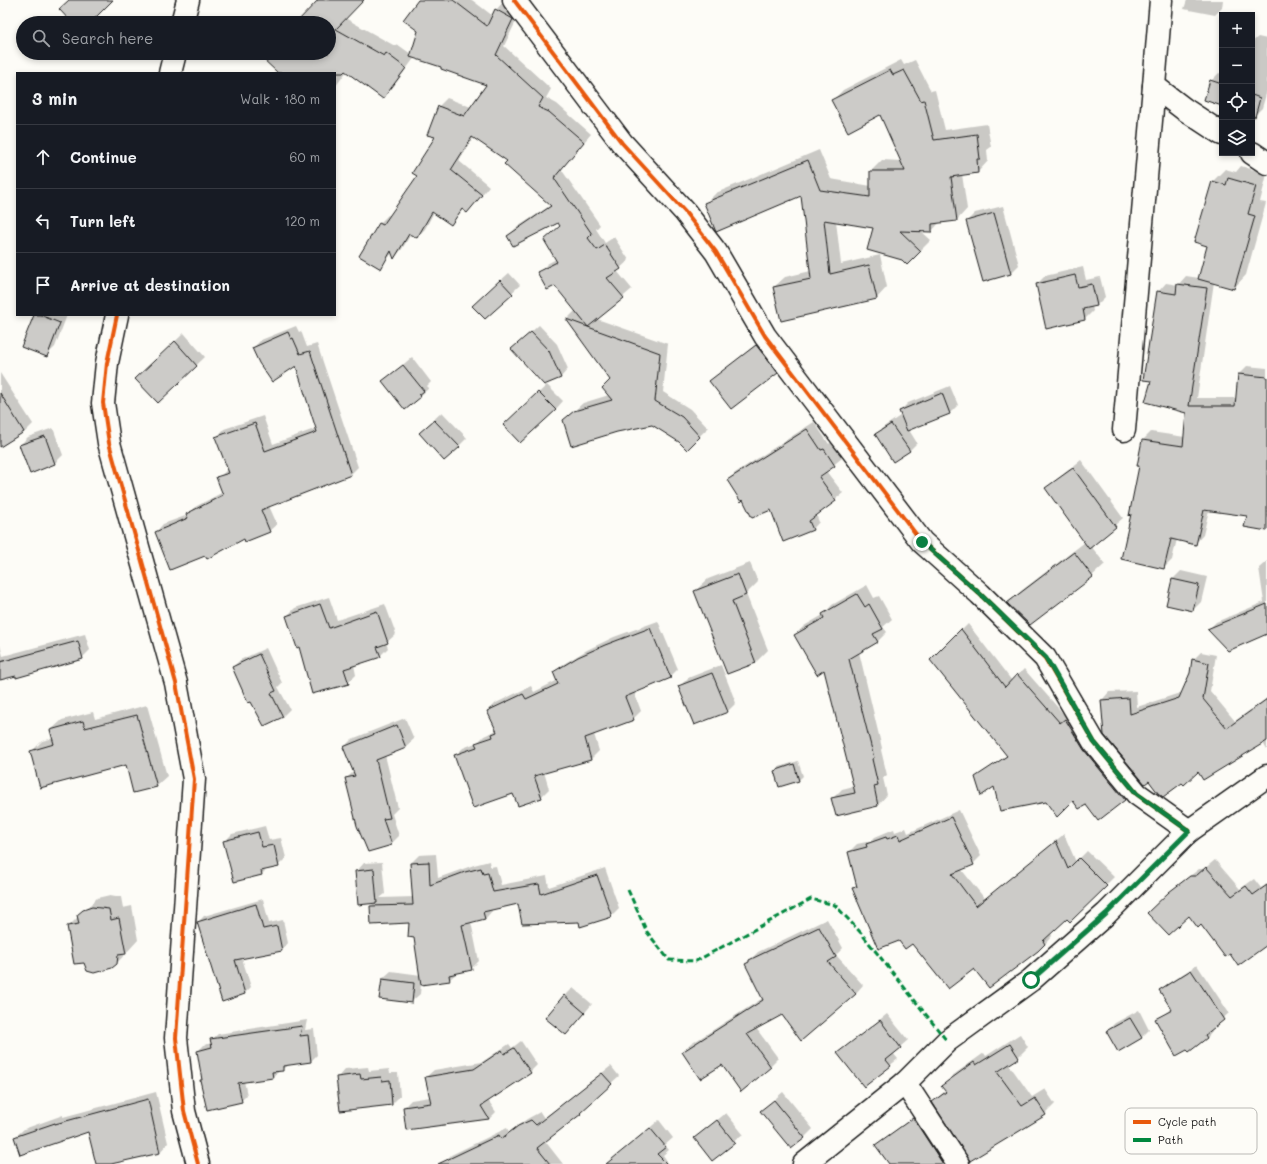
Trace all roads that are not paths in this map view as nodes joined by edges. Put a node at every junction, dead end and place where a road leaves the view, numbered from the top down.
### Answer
1 (188, 0) edge
2 (514, 0) edge
3 (1161, 0) edge
4 (184, 16) edge
5 (173, 60) edge
6 (170, 72) edge
7 (1154, 86) junction
8 (1219, 132) edge
9 (1255, 155) edge
10 (1267, 162) edge
11 (117, 316) edge
12 (1124, 430) dead end
13 (1267, 776) edge
14 (1189, 831) junction
15 (905, 1083) junction
16 (198, 1164) edge
17 (804, 1164) edge
18 (958, 1164) edge

1 - 4 street
2 - 14 street
3 - 7 street
5 - 6 street
7 - 8 street
7 - 12 street
9 - 10 street
11 - 16 street
13 - 14 street
14 - 15 street
15 - 17 street
15 - 18 street

